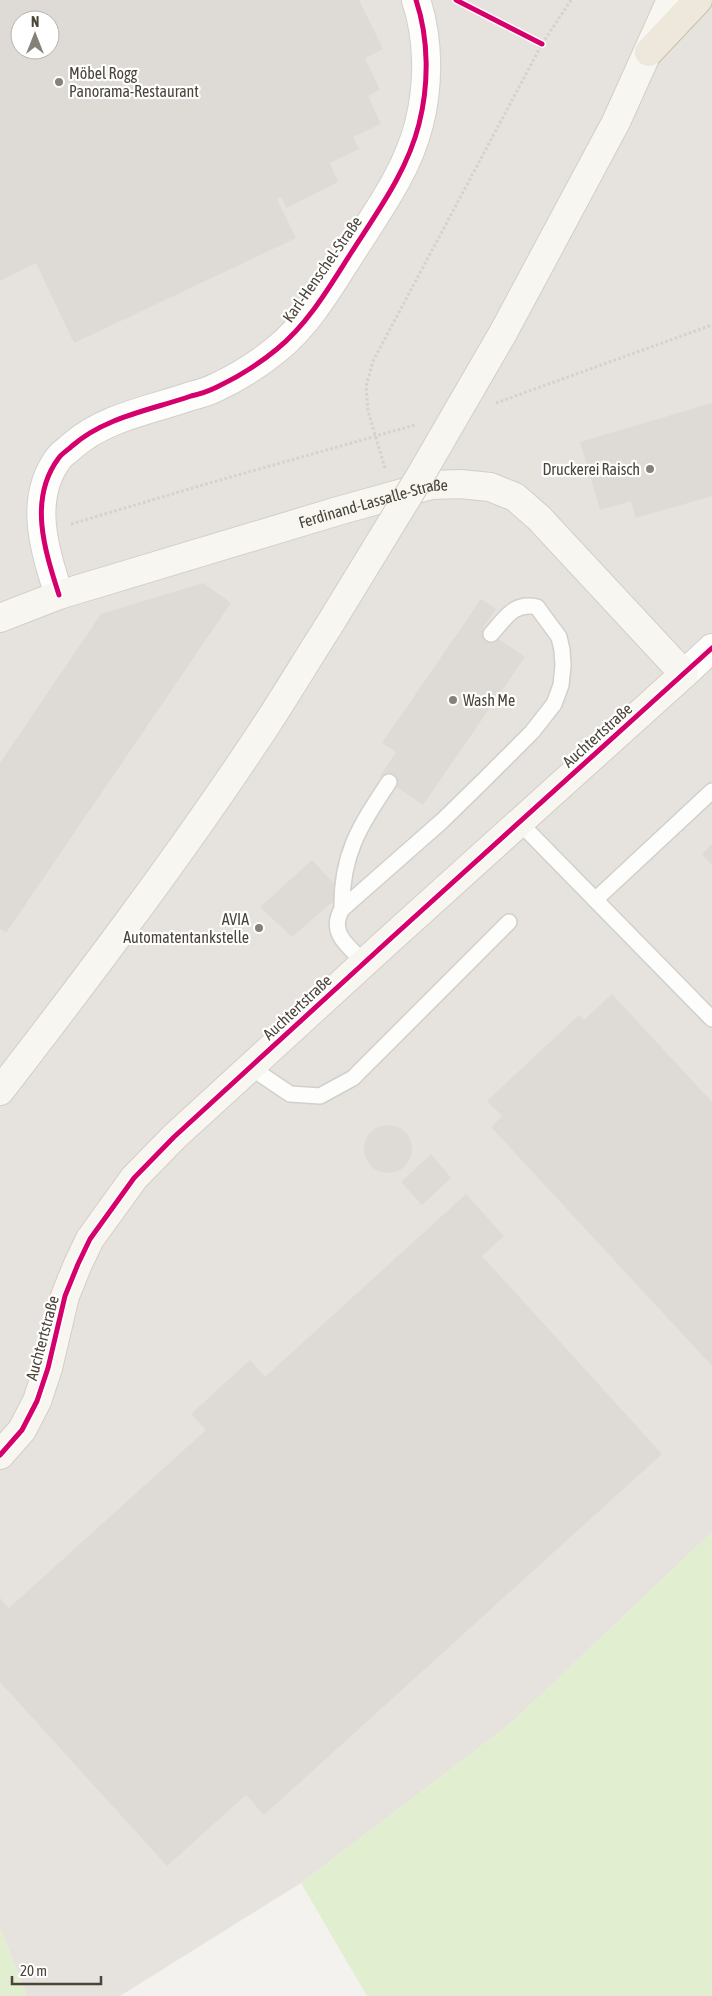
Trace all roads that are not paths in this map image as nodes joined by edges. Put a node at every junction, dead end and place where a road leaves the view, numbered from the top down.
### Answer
1 (416, 0) edge
2 (671, 0) edge
3 (698, 0) edge
4 (648, 52) junction
5 (59, 595) junction
6 (0, 618) edge
7 (491, 634) dead end
8 (712, 648) edge
9 (684, 674) junction
10 (390, 782) dead end
11 (712, 792) edge
12 (519, 822) junction
13 (596, 900) junction
14 (342, 909) junction
15 (509, 922) dead end
16 (364, 962) junction
17 (712, 1018) edge
18 (250, 1067) junction
19 (0, 1091) edge
20 (0, 1455) edge

1 - 5 street, Karl-Henschel-Straße
2 - 4 street
3 - 4 highway
4 - 19 street, bridge
5 - 6 street, Ferdinand-Lassalle-Straße
5 - 9 street, Ferdinand-Lassalle-Straße
7 - 14 lane
8 - 9 street, Auchtertstraße
9 - 12 street, Auchtertstraße
10 - 14 lane
11 - 13 lane
12 - 13 lane
12 - 16 street, Auchtertstraße
13 - 17 lane
14 - 16 lane
15 - 18 lane
16 - 18 street, Auchtertstraße
18 - 20 street, Auchtertstraße

